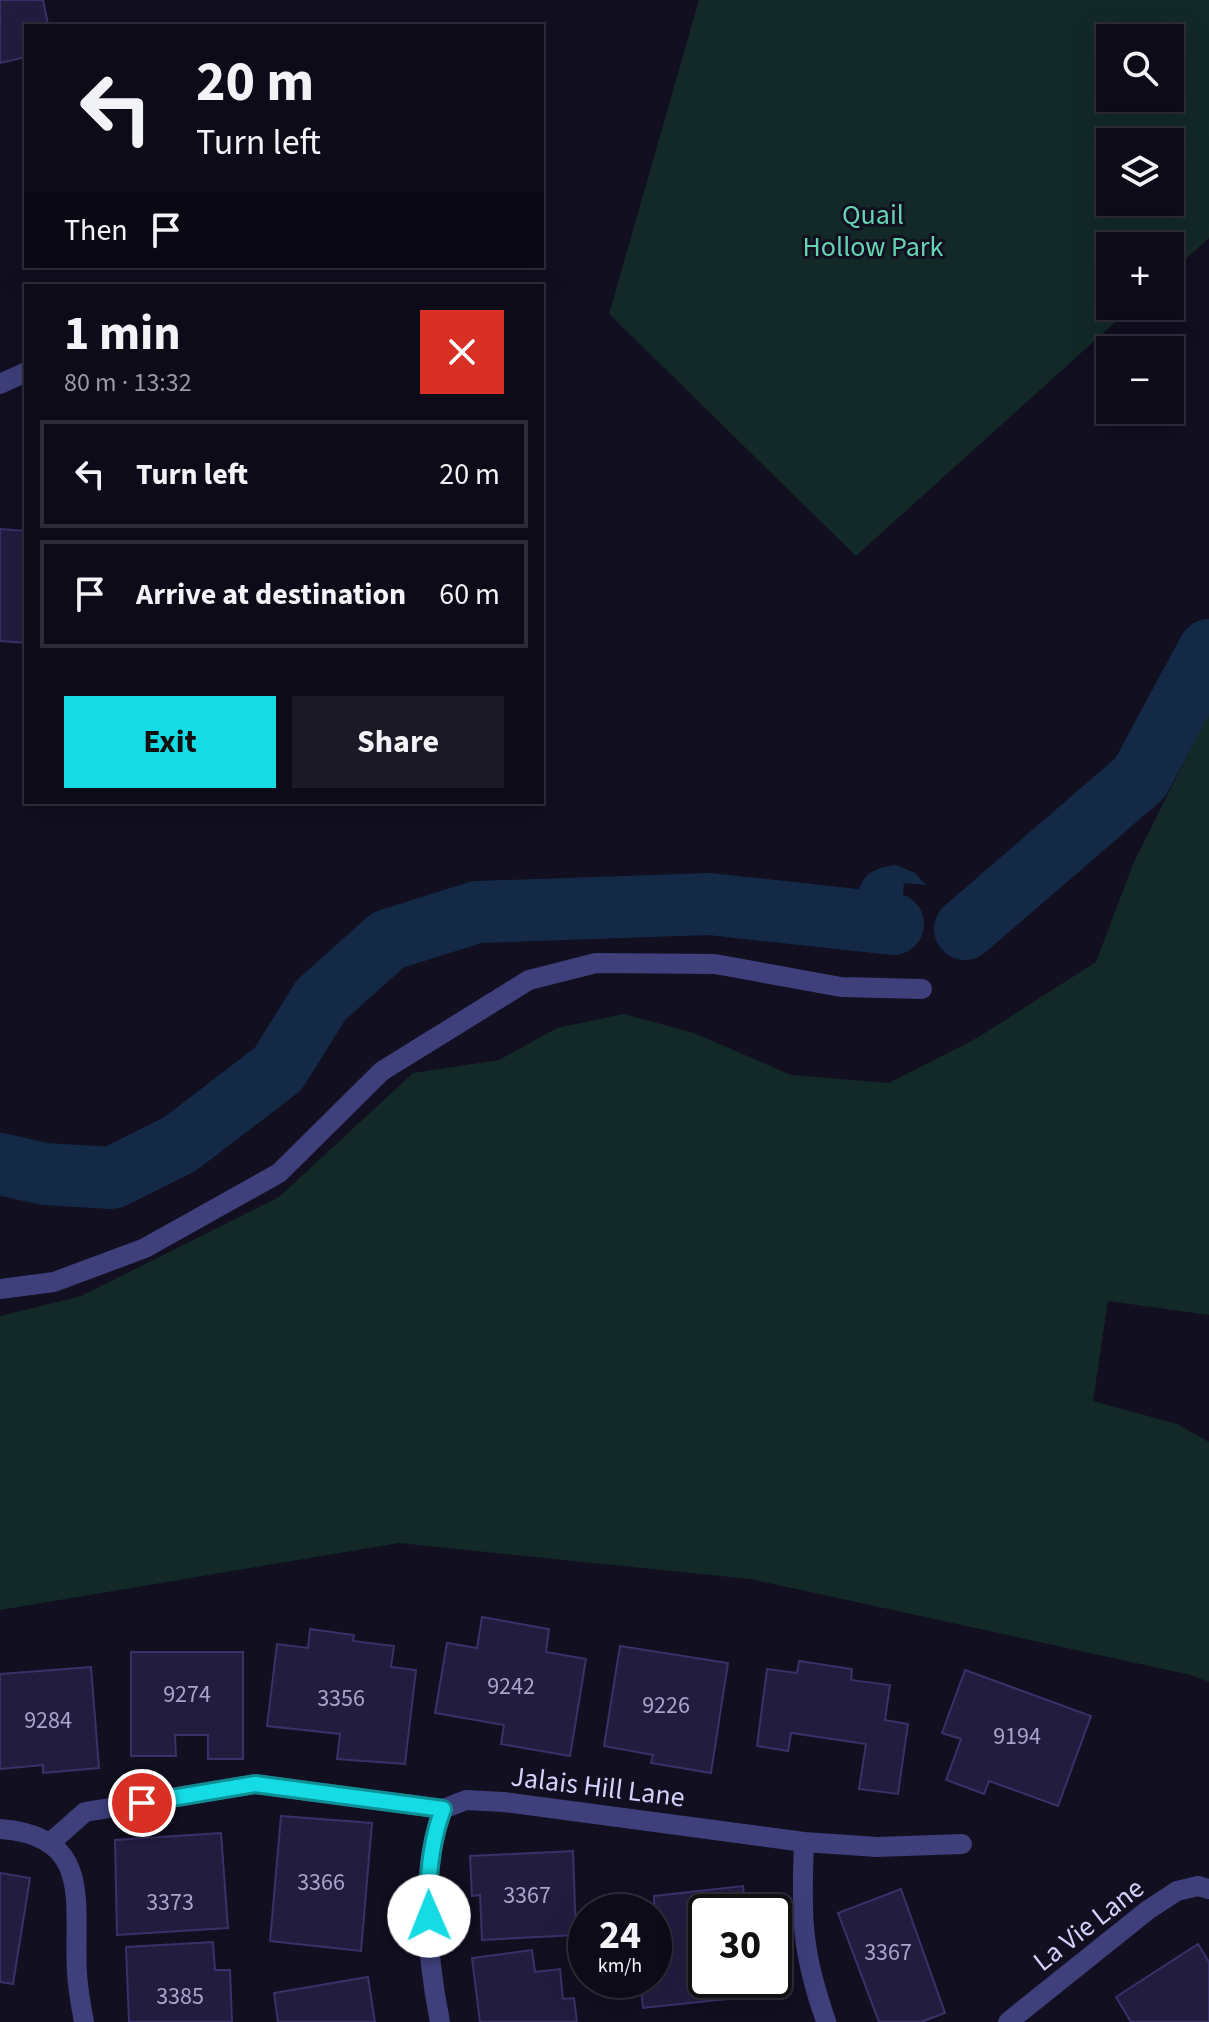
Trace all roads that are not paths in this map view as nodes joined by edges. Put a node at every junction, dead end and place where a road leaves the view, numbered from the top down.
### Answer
1 (24, 373) edge
2 (0, 384) edge
3 (922, 989) dead end
4 (0, 1289) edge
5 (443, 1809) junction
6 (0, 1829) edge
7 (804, 1842) junction
8 (50, 1843) junction
9 (962, 1844) dead end
10 (1209, 1889) edge
11 (826, 2021) edge
12 (84, 2022) edge
13 (440, 2022) edge
14 (1008, 2022) edge

1 - 2 street
3 - 4 street
5 - 7 street, Jalais Hill Lane
5 - 8 street, Jalais Hill Lane
5 - 13 street
6 - 8 street
7 - 9 street, Jalais Hill Lane
7 - 11 street
8 - 12 street
10 - 14 street, La Vie Lane

